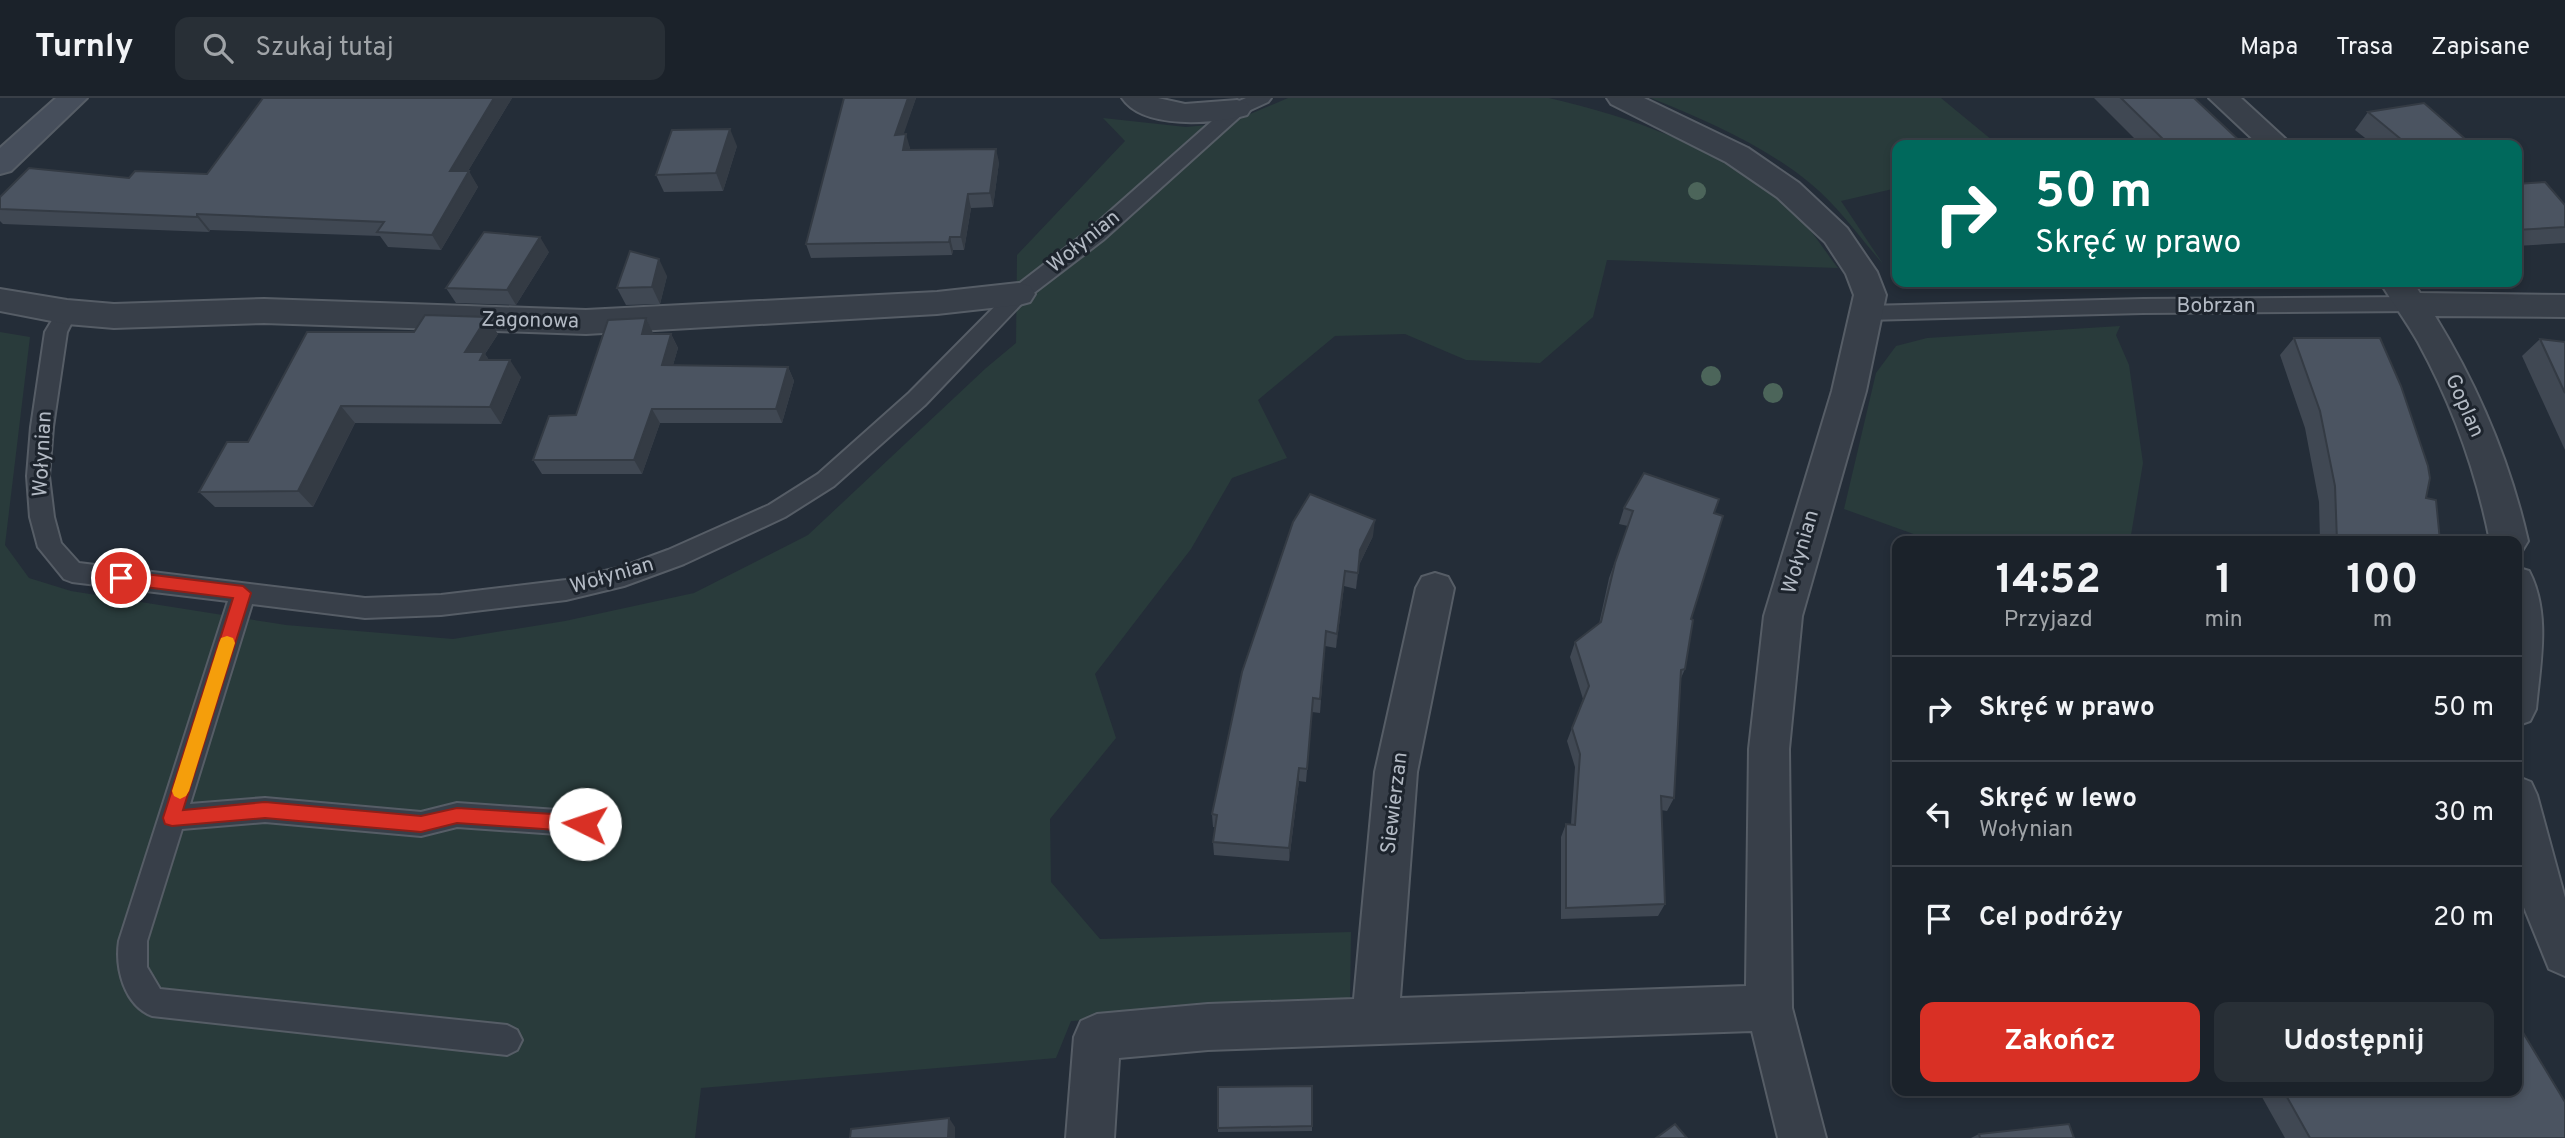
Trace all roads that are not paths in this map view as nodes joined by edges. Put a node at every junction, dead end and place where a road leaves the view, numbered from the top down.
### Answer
1 (73, 98) edge
2 (1136, 98) edge
3 (1621, 98) edge
4 (2223, 98) edge
5 (1249, 103) edge
6 (2271, 140) edge
7 (0, 164) edge
8 (2405, 293) edge
9 (1019, 294) junction
10 (0, 300) edge
11 (2565, 306) edge
12 (67, 312) junction
13 (1866, 313) junction
14 (2508, 536) edge
15 (1436, 588) dead end
16 (243, 593) junction
17 (2522, 615) edge
18 (2522, 647) edge
19 (172, 818) junction
20 (2522, 819) edge
21 (585, 824) dead end
22 (2565, 954) edge
23 (1769, 1008) junction
24 (1375, 1022) junction
25 (508, 1040) dead end
26 (1090, 1138) edge
27 (1802, 1138) edge

1 - 7 main road
2 - 5 street
3 - 13 street, Wołynian
4 - 6 street
5 - 9 lane, Wołynian
8 - 11 street, Bobrzan
8 - 13 lane, Bobrzan
8 - 14 street, Goplan
9 - 12 street, Zagonowa
9 - 16 lane, Wołynian
10 - 12 street, Zagonowa
12 - 16 lane, Wołynian
13 - 23 street, Wołynian
15 - 24 street, Siewierzan
16 - 19 lane
17 - 18 street
19 - 21 lane
19 - 25 lane
20 - 22 street
23 - 24 street
23 - 27 street, Wołynian
24 - 26 street

